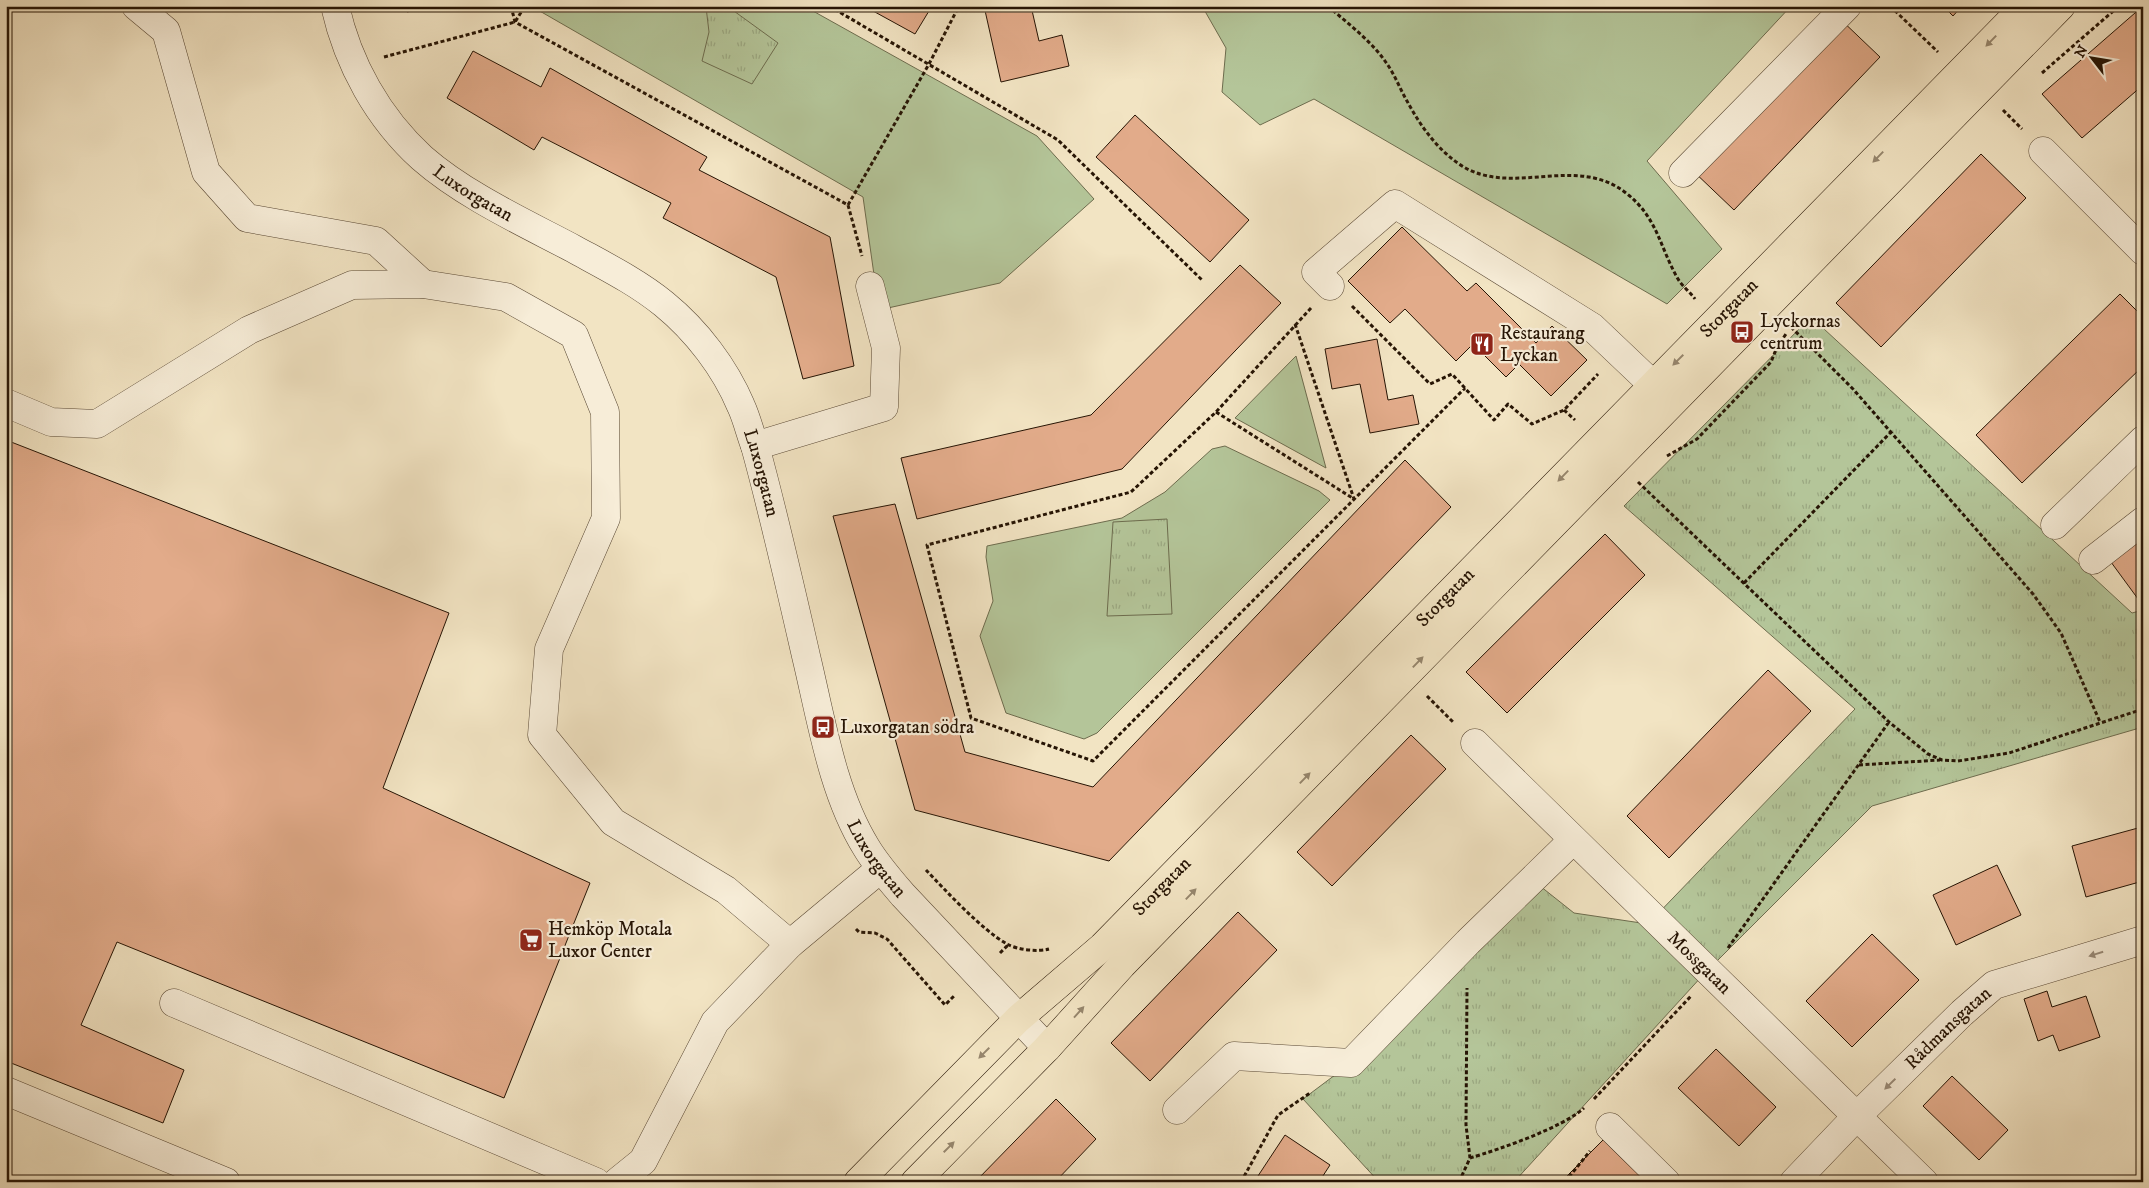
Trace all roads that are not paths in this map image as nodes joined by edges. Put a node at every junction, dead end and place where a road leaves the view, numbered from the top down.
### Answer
1 (136, 6) edge
2 (335, 6) edge
3 (1847, 6) edge
4 (2026, 6) edge
5 (2061, 6) edge
6 (2043, 151) dead end
7 (1683, 173) dead end
8 (2143, 251) edge
9 (423, 284) junction
10 (870, 286) road end
11 (1330, 286) road end
12 (1663, 394) junction
13 (6, 403) edge
14 (2143, 440) edge
15 (755, 446) junction
16 (2143, 521) edge
17 (2055, 525) dead end
18 (2093, 560) dead end
19 (1475, 743) road end
20 (1573, 840) junction
21 (880, 869) junction
22 (2143, 940) edge
23 (790, 944) junction
24 (174, 1003) dead end
25 (1018, 1018) junction
26 (1047, 1048) junction
27 (6, 1091) edge
28 (1178, 1110) dead end
29 (1857, 1116) junction
30 (1610, 1127) road end
31 (226, 1182) edge
32 (596, 1182) edge
33 (617, 1182) edge
34 (858, 1182) edge
35 (915, 1182) edge
36 (1666, 1182) edge
37 (1794, 1182) edge
38 (1924, 1182) edge

1 - 9 street
2 - 15 street, Luxorgatan
3 - 7 street
4 -> 12 main road, Storgatan
5 - 12 main road, Storgatan
6 - 8 street
9 - 13 street
9 - 23 street
10 - 15 street
11 - 12 street
12 -> 25 main road, Storgatan
26 -> 12 main road, Storgatan
14 - 17 street
15 - 21 street, Luxorgatan
16 - 18 street
19 - 20 street, Mossgatan
20 - 28 street
20 - 29 street, Mossgatan
21 - 23 street
21 - 25 street, Luxorgatan
22 -> 29 street, Rådmansgatan
23 - 33 street
24 - 32 street
25 - 26 street, Luxorgatan
25 -> 34 main road, Storgatan
35 -> 26 main road, Storgatan
27 - 31 street
29 - 37 street, Rådmansgatan
29 - 38 street, Mossgatan
30 - 36 street

